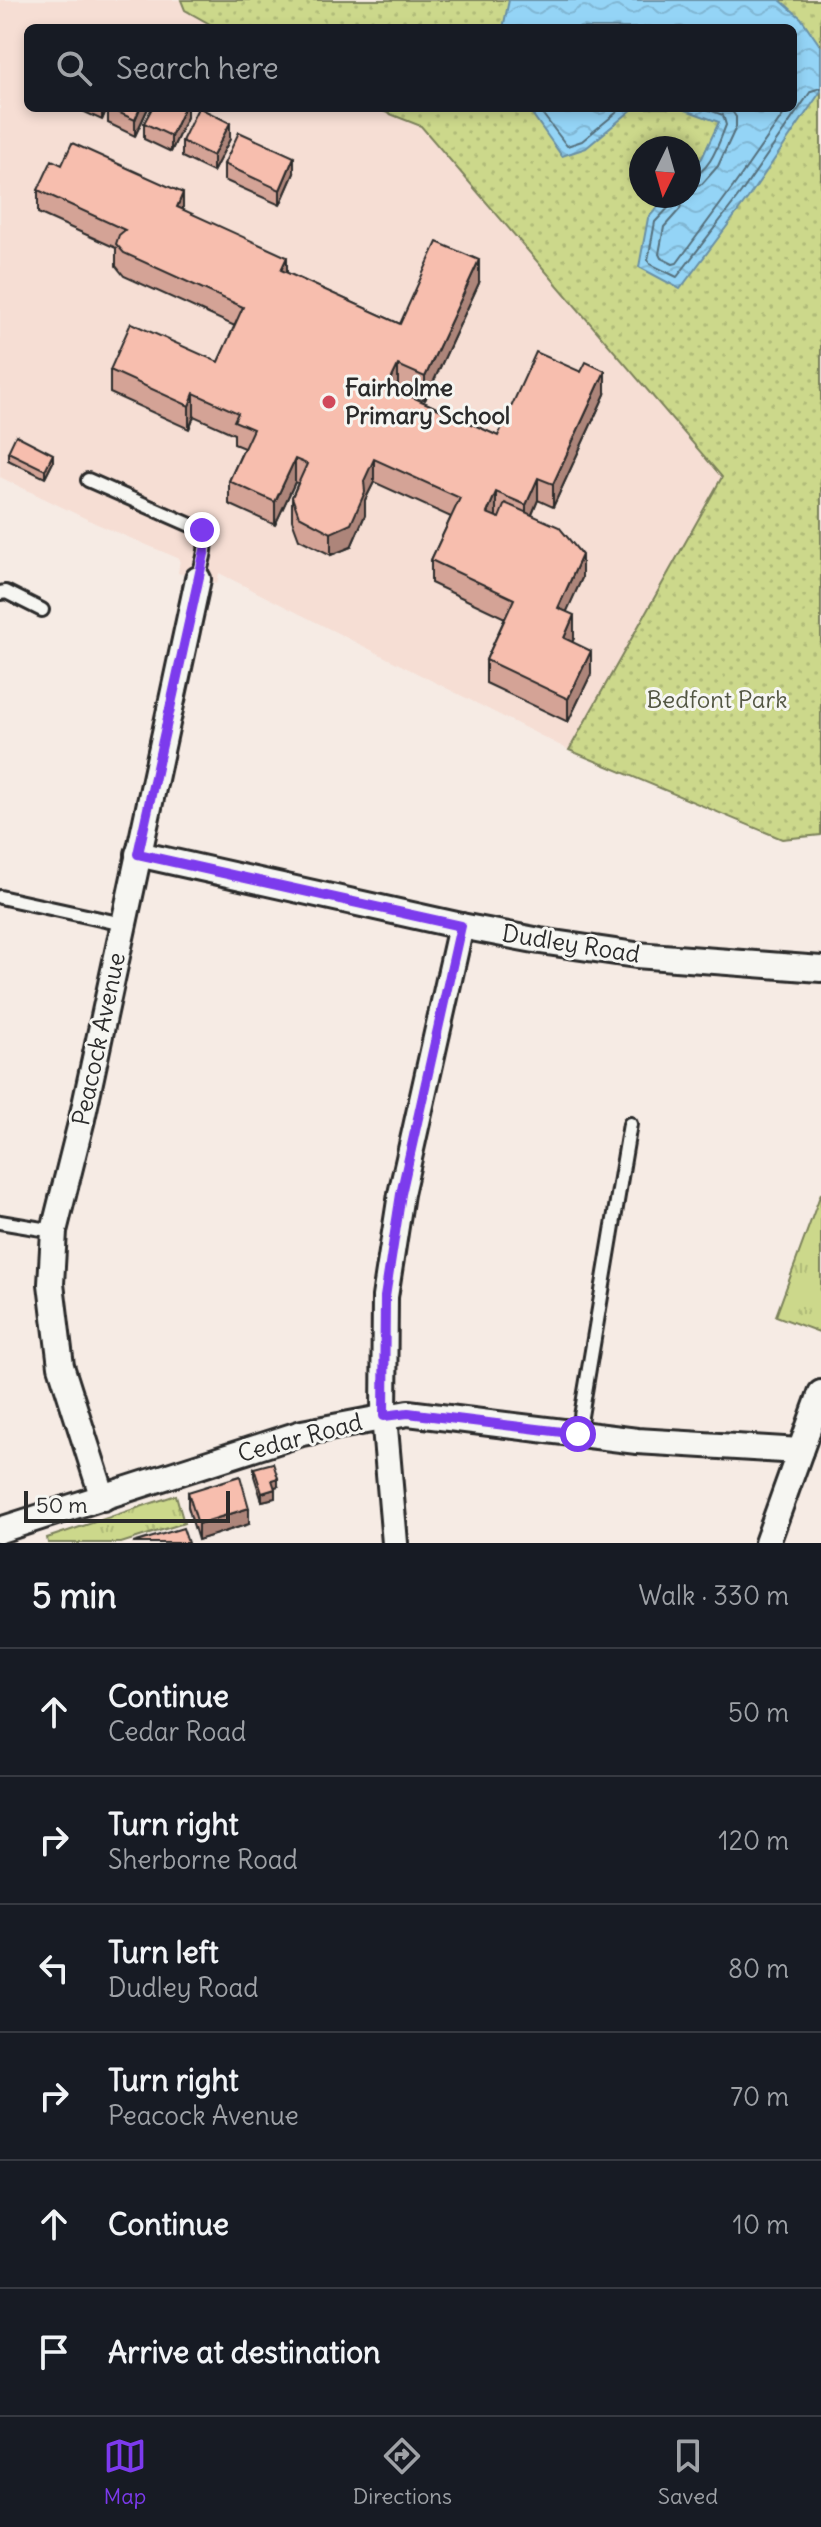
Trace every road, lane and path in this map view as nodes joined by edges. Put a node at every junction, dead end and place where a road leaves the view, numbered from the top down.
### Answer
1 (88, 480) dead end
2 (198, 579) joint
3 (0, 593) edge
4 (42, 610) dead end
5 (138, 854) junction
6 (0, 897) edge
7 (123, 924) junction
8 (461, 926) junction
9 (821, 969) edge
10 (630, 1124) dead end
11 (0, 1222) edge
12 (54, 1231) junction
13 (821, 1393) edge
14 (384, 1416) junction
15 (578, 1434) junction
16 (800, 1451) junction
17 (103, 1498) junction
18 (0, 1530) edge
19 (395, 1543) edge
20 (767, 1543) edge

1 - 2 lane
2 - 5 street, Peacock Avenue
3 - 4 lane
5 - 7 street, Peacock Avenue
5 - 8 street, Dudley Road
6 - 7 lane
7 - 12 street, Peacock Avenue
8 - 9 street, Dudley Road
8 - 14 street
10 - 15 lane
11 - 12 lane
12 - 17 street, Peacock Avenue
13 - 16 street
14 - 15 street, Cedar Road
14 - 17 street, Cedar Road
14 - 19 street
15 - 16 street, Cedar Road
16 - 20 street
17 - 18 street, Cedar Road

